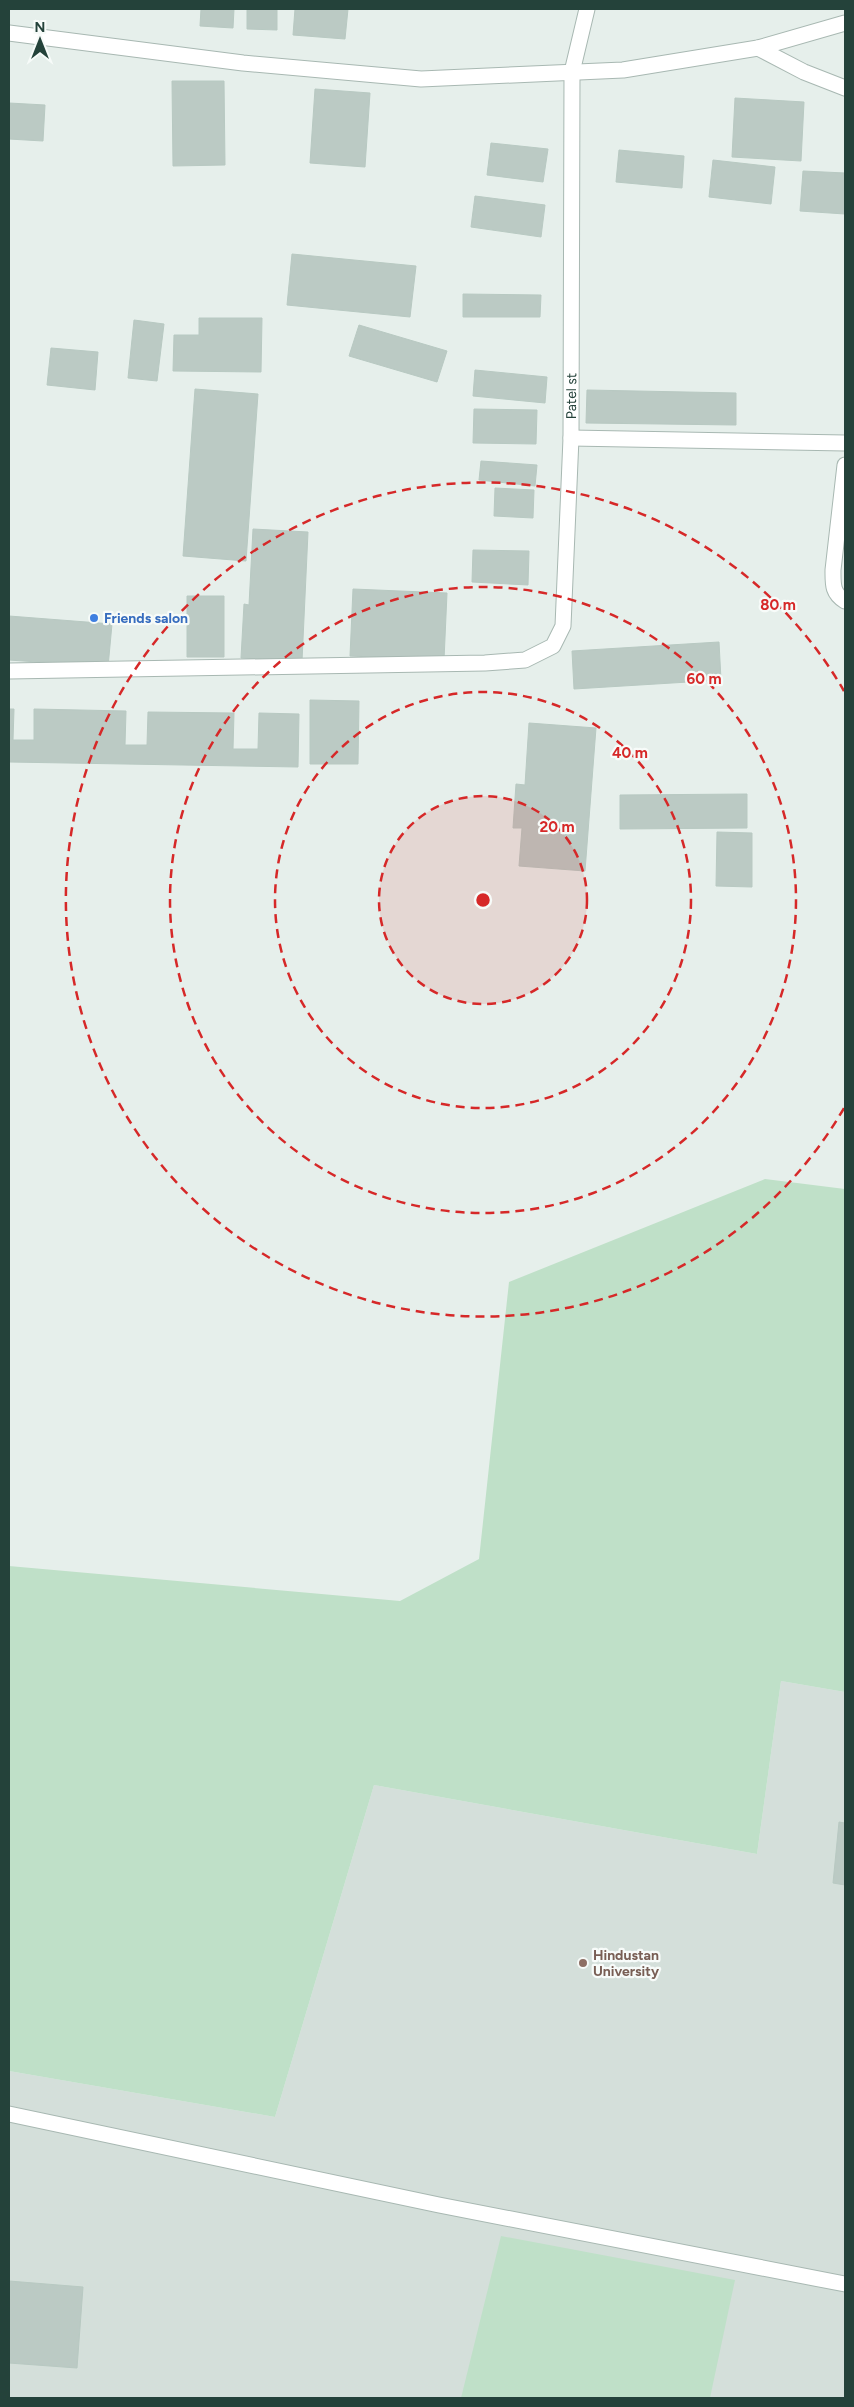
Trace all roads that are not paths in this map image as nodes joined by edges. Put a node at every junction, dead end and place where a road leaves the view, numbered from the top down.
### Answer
1 (587, 9) edge
2 (845, 23) edge
3 (9, 33) edge
4 (758, 48) junction
5 (572, 72) junction
6 (845, 88) edge
7 (571, 438) junction
8 (845, 443) edge
9 (845, 465) edge
10 (845, 601) edge
11 (9, 671) edge
12 (9, 2114) edge
13 (845, 2284) edge

1 - 5 street, Patel st
2 - 4 street
3 - 5 street
4 - 5 street
4 - 6 street
5 - 7 street, Patel st
7 - 8 street
7 - 11 street, Patel st
9 - 10 street
12 - 13 street

